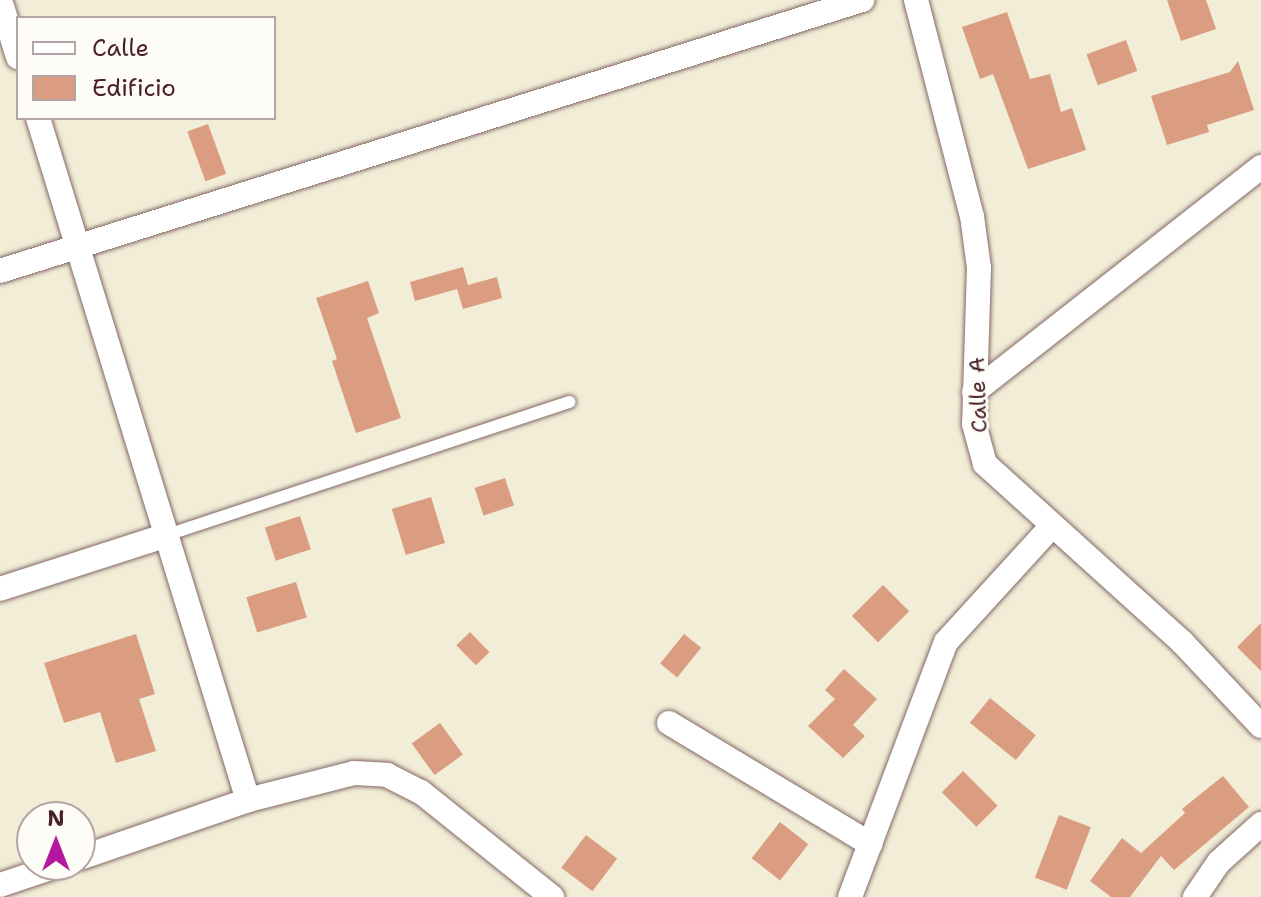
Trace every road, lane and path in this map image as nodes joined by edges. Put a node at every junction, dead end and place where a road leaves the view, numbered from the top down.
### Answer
1 (0, 0) edge
2 (862, 0) edge
3 (916, 0) edge
4 (16, 51) edge
5 (39, 120) edge
6 (1261, 167) edge
7 (78, 246) junction
8 (0, 271) edge
9 (974, 392) junction
10 (570, 402) dead end
11 (1051, 527) junction
12 (167, 535) junction
13 (0, 589) edge
14 (669, 723) dead end
15 (1261, 726) edge
16 (248, 800) junction
17 (1261, 824) edge
18 (870, 844) junction
19 (96, 852) edge
20 (552, 897) edge
21 (850, 897) edge
22 (1195, 897) edge

1 - 4 street
2 - 7 street
3 - 9 street, Calle A
5 - 7 street
6 - 9 street
7 - 8 street
7 - 12 street
9 - 11 street, Calle A
10 - 12 lane
11 - 15 street, Calle A
11 - 18 street
12 - 13 street
12 - 16 street
14 - 18 street
16 - 19 street
16 - 20 street
17 - 22 street
18 - 21 street

